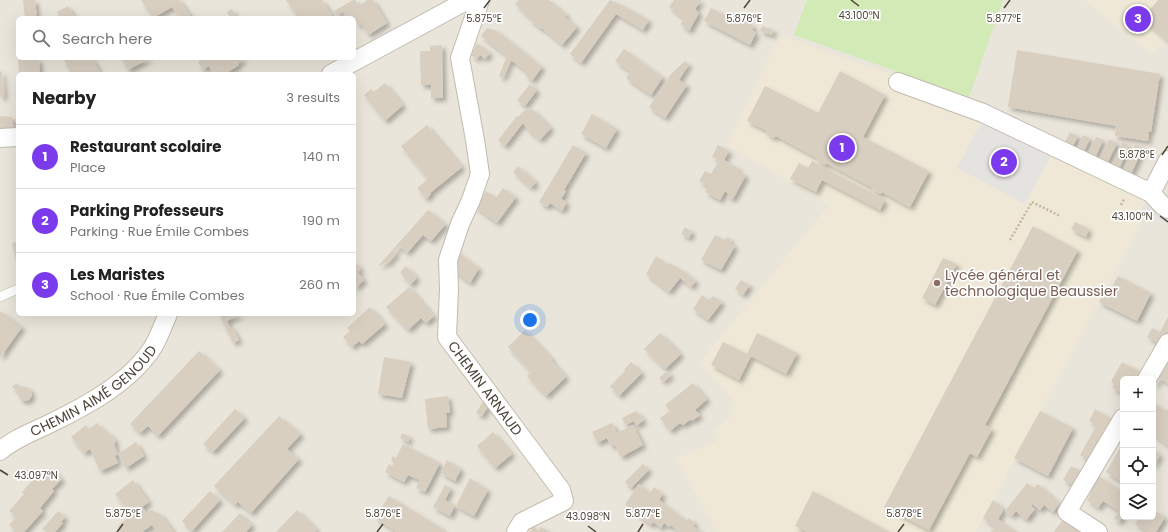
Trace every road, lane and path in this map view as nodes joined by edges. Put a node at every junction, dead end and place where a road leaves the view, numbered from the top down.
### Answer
1 (474, 0) edge
2 (480, 0) edge
3 (335, 72) edge
4 (898, 82) dead end
5 (16, 137) edge
6 (0, 138) edge
7 (1168, 160) edge
8 (1151, 193) junction
9 (1168, 209) edge
10 (1060, 216) dead end
11 (1010, 240) dead end
12 (16, 290) edge
13 (0, 297) edge
14 (167, 316) edge
15 (1168, 343) edge
16 (1148, 376) edge
17 (1120, 423) edge
18 (3, 443) edge
19 (516, 532) edge
20 (1098, 532) edge

1 - 3 street
2 - 19 street, CHEMIN ARNAUD
4 - 8 street
5 - 6 street
7 - 8 street
8 - 9 street
10 - 11 path
12 - 13 lane
14 - 18 street, CHEMIN AIMÉ GENOUD
15 - 16 street
17 - 20 street

